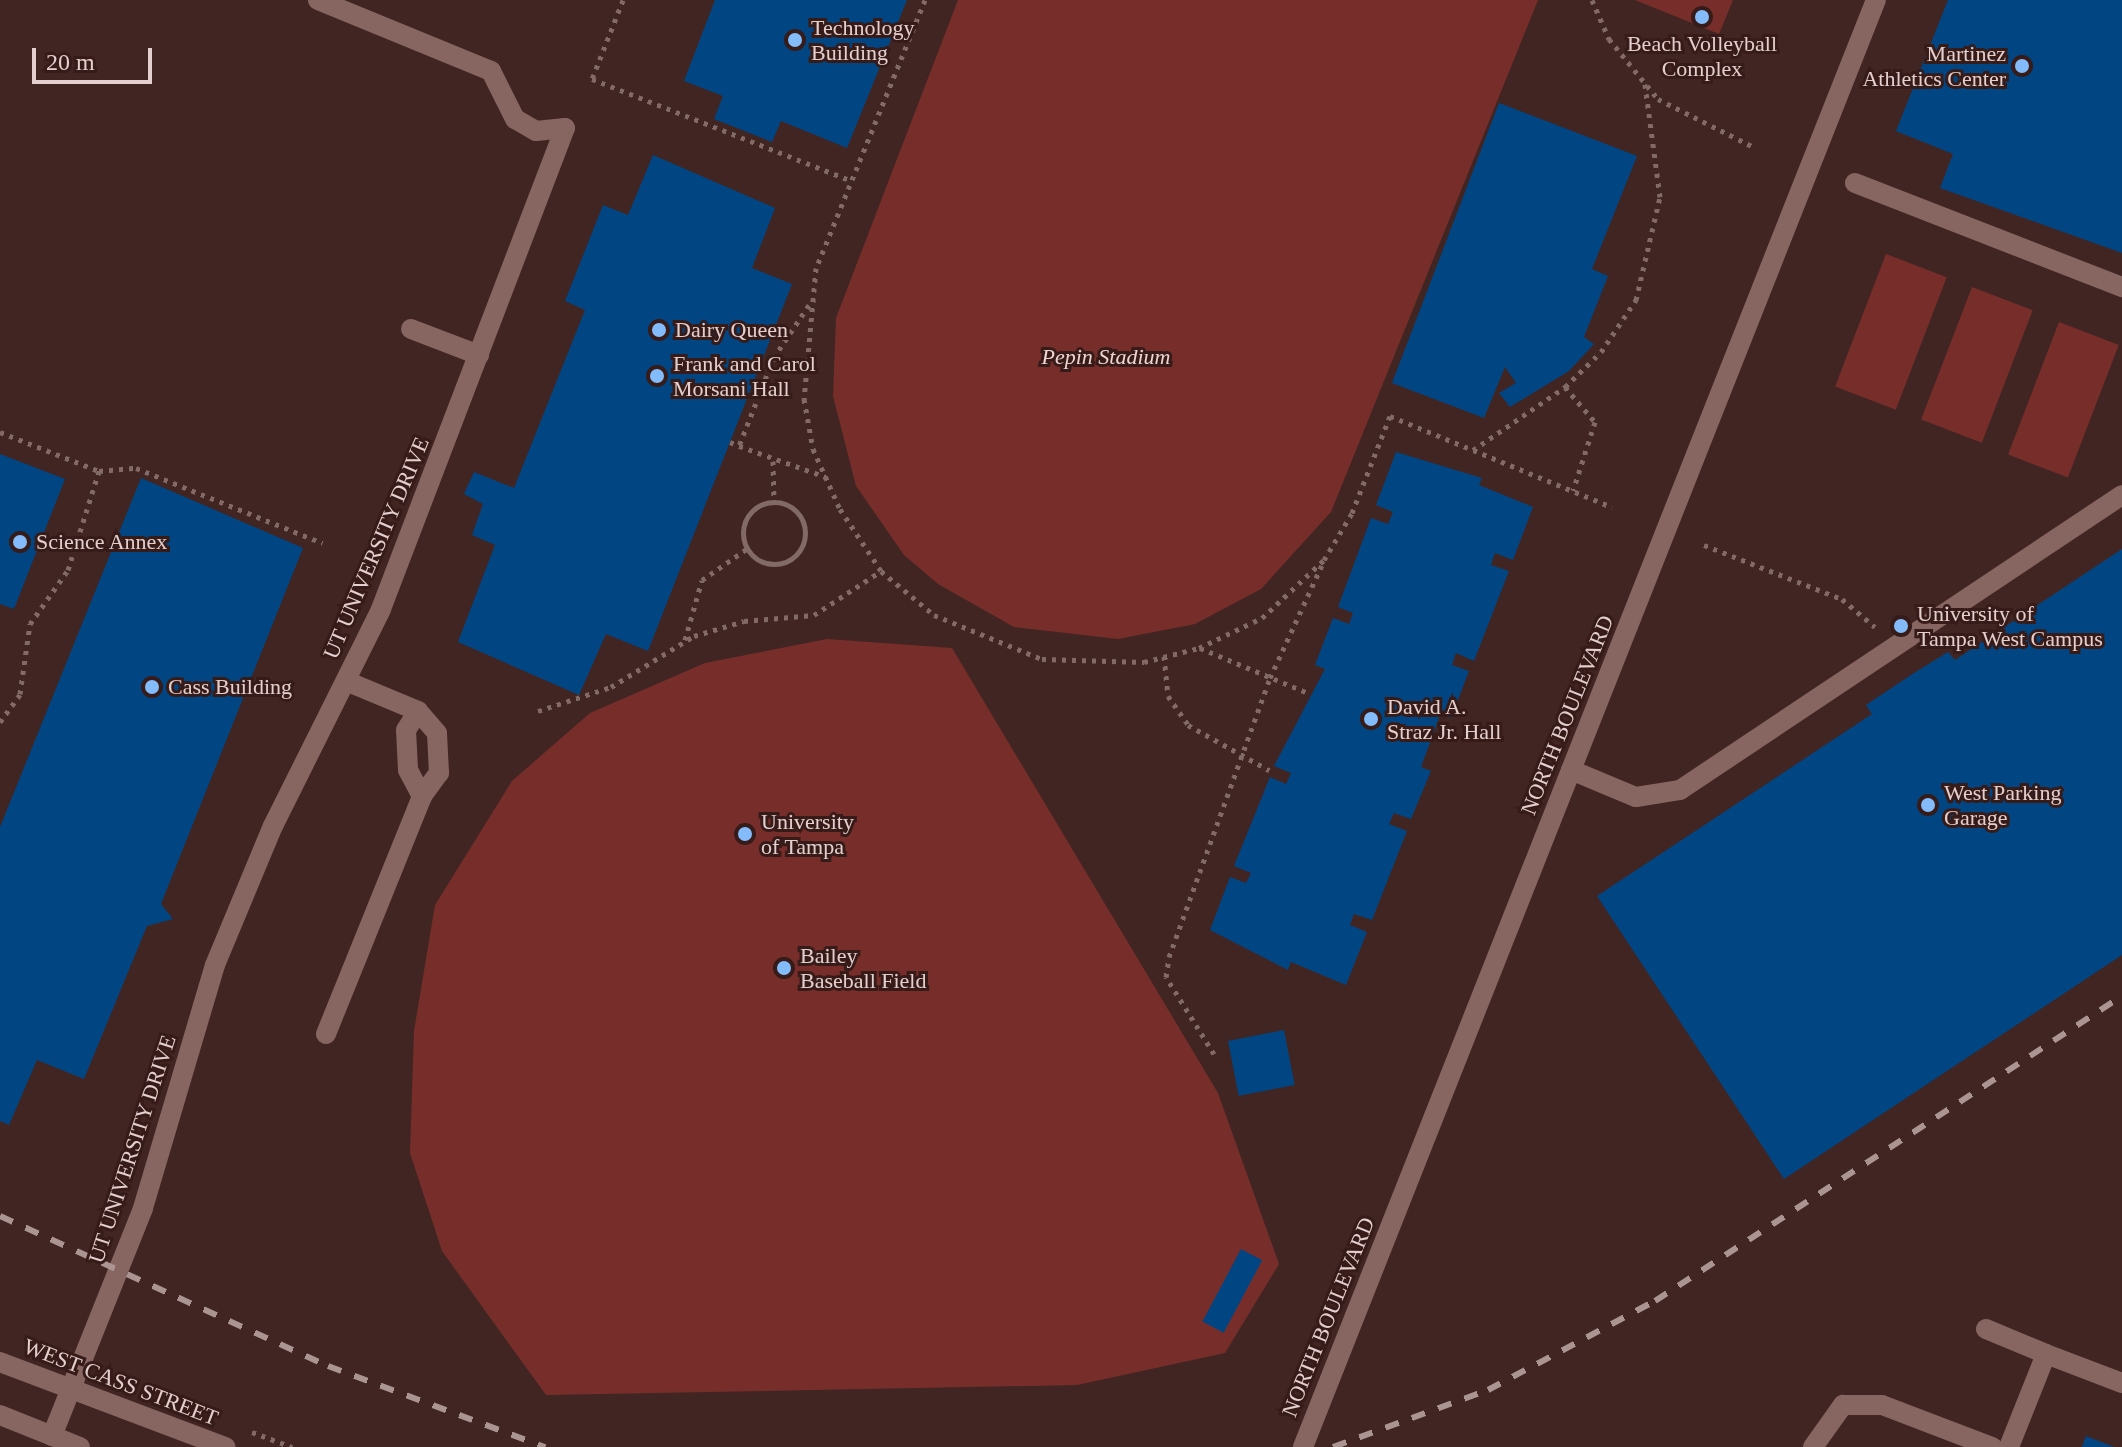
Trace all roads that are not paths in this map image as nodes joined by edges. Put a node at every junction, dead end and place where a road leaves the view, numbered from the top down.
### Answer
1 (318, 0) edge
2 (1876, 0) edge
3 (1855, 183) dead end
4 (2122, 287) edge
5 (411, 329) dead end
6 (479, 355) junction
7 (2122, 495) edge
8 (346, 681) junction
9 (418, 711) junction
10 (1571, 770) junction
11 (422, 796) junction
12 (326, 1034) dead end
13 (1986, 1329) dead end
14 (2046, 1354) junction
15 (0, 1362) edge
16 (2122, 1383) edge
17 (71, 1391) junction
18 (0, 1415) edge
19 (52, 1436) junction
20 (80, 1447) edge
21 (225, 1447) edge
22 (1303, 1447) edge
23 (1813, 1447) edge
24 (1992, 1447) edge
25 (2009, 1447) edge

1 - 6 street, UT UNIVERSITY DRIVE
2 - 10 street, NORTH BOULEVARD
3 - 4 street
5 - 6 street
6 - 8 street, UT UNIVERSITY DRIVE
7 - 10 street
8 - 9 street
8 - 17 street, UT UNIVERSITY DRIVE
9 - 11 street
9 - 11 street
10 - 22 street, NORTH BOULEVARD
11 - 12 street
13 - 14 street
14 - 16 street
14 - 25 street
15 - 17 street, WEST CASS STREET
17 - 19 street, UT UNIVERSITY DRIVE
17 - 21 street, WEST CASS STREET
18 - 19 street
19 - 20 street
23 - 24 street

